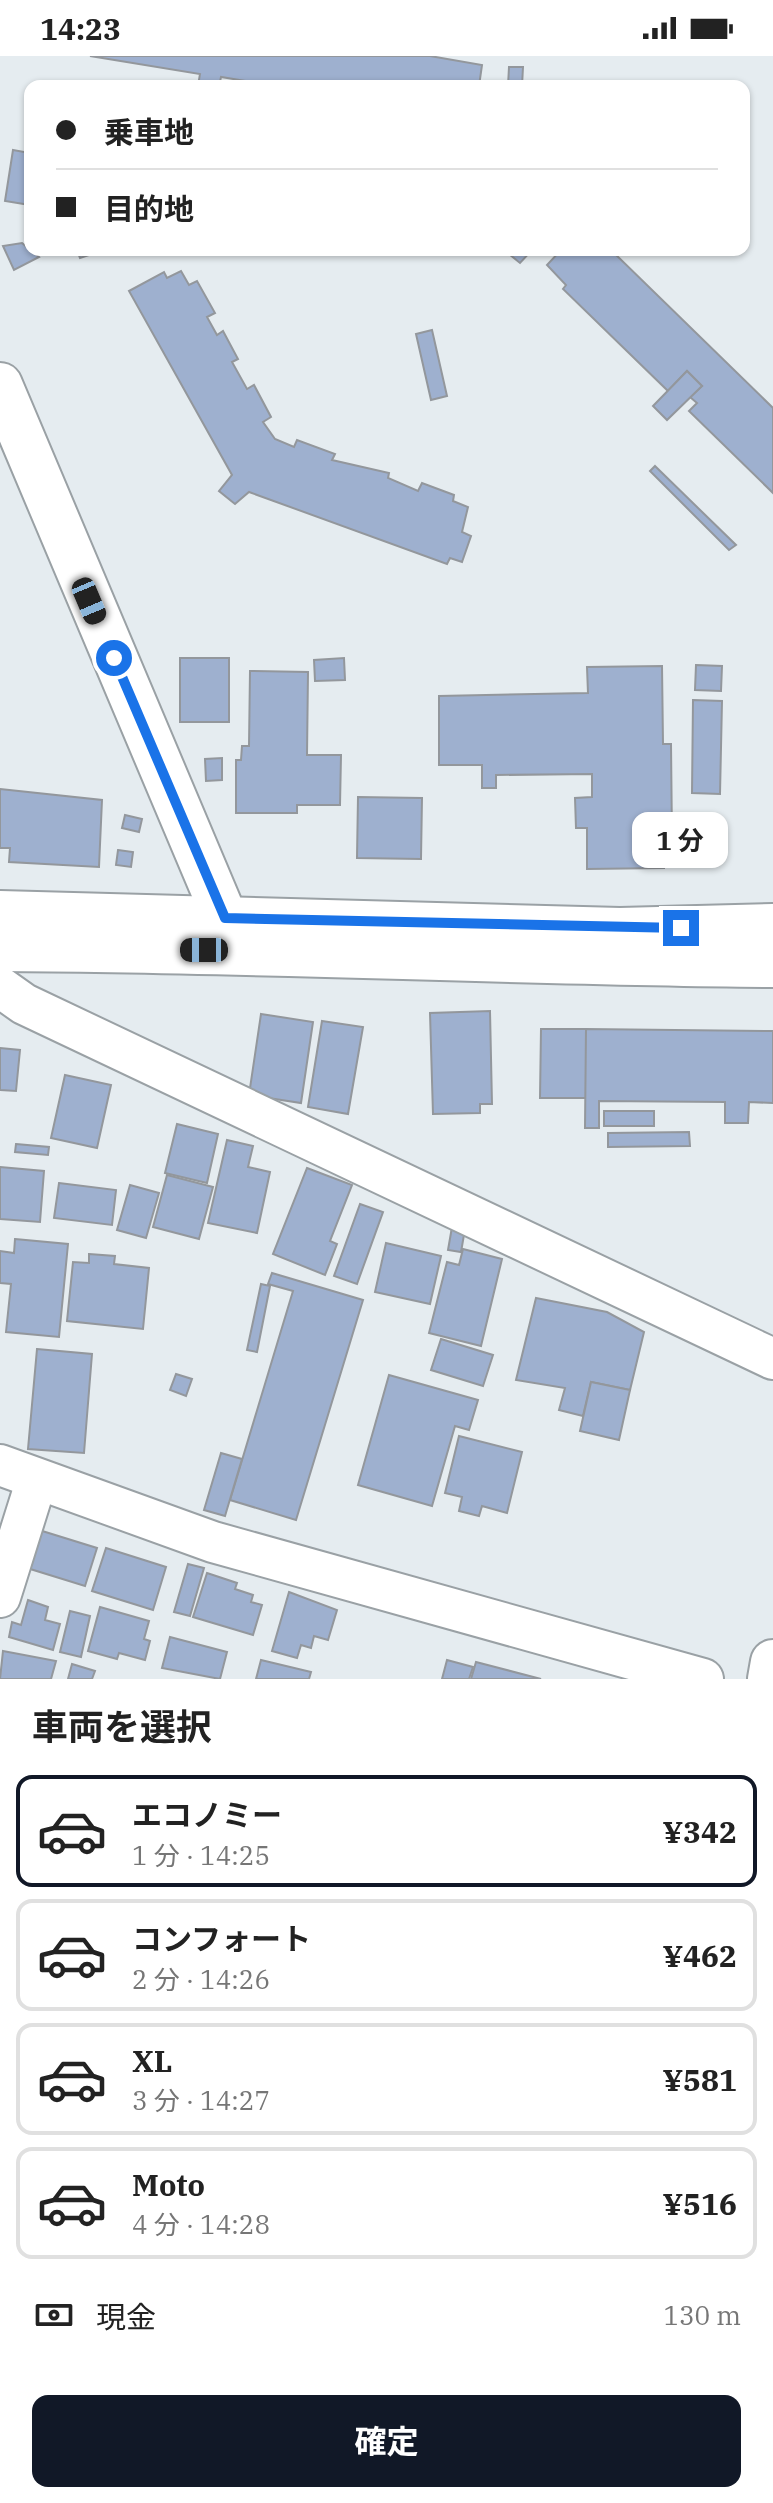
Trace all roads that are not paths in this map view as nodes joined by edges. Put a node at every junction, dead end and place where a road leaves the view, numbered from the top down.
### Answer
1 (0, 385) edge
2 (0, 913) edge
3 (773, 926) edge
4 (229, 934) junction
5 (0, 949) edge
6 (773, 965) edge
7 (0, 987) edge
8 (773, 1359) edge
9 (0, 1465) edge
10 (37, 1479) junction
11 (0, 1597) edge
12 (773, 1662) edge
13 (703, 1679) edge
14 (770, 1679) edge

1 - 4 street
2 - 4 street
3 - 4 street
4 - 5 street
4 - 6 street
7 - 8 street
9 - 10 street
10 - 11 street
10 - 13 street
12 - 14 street

